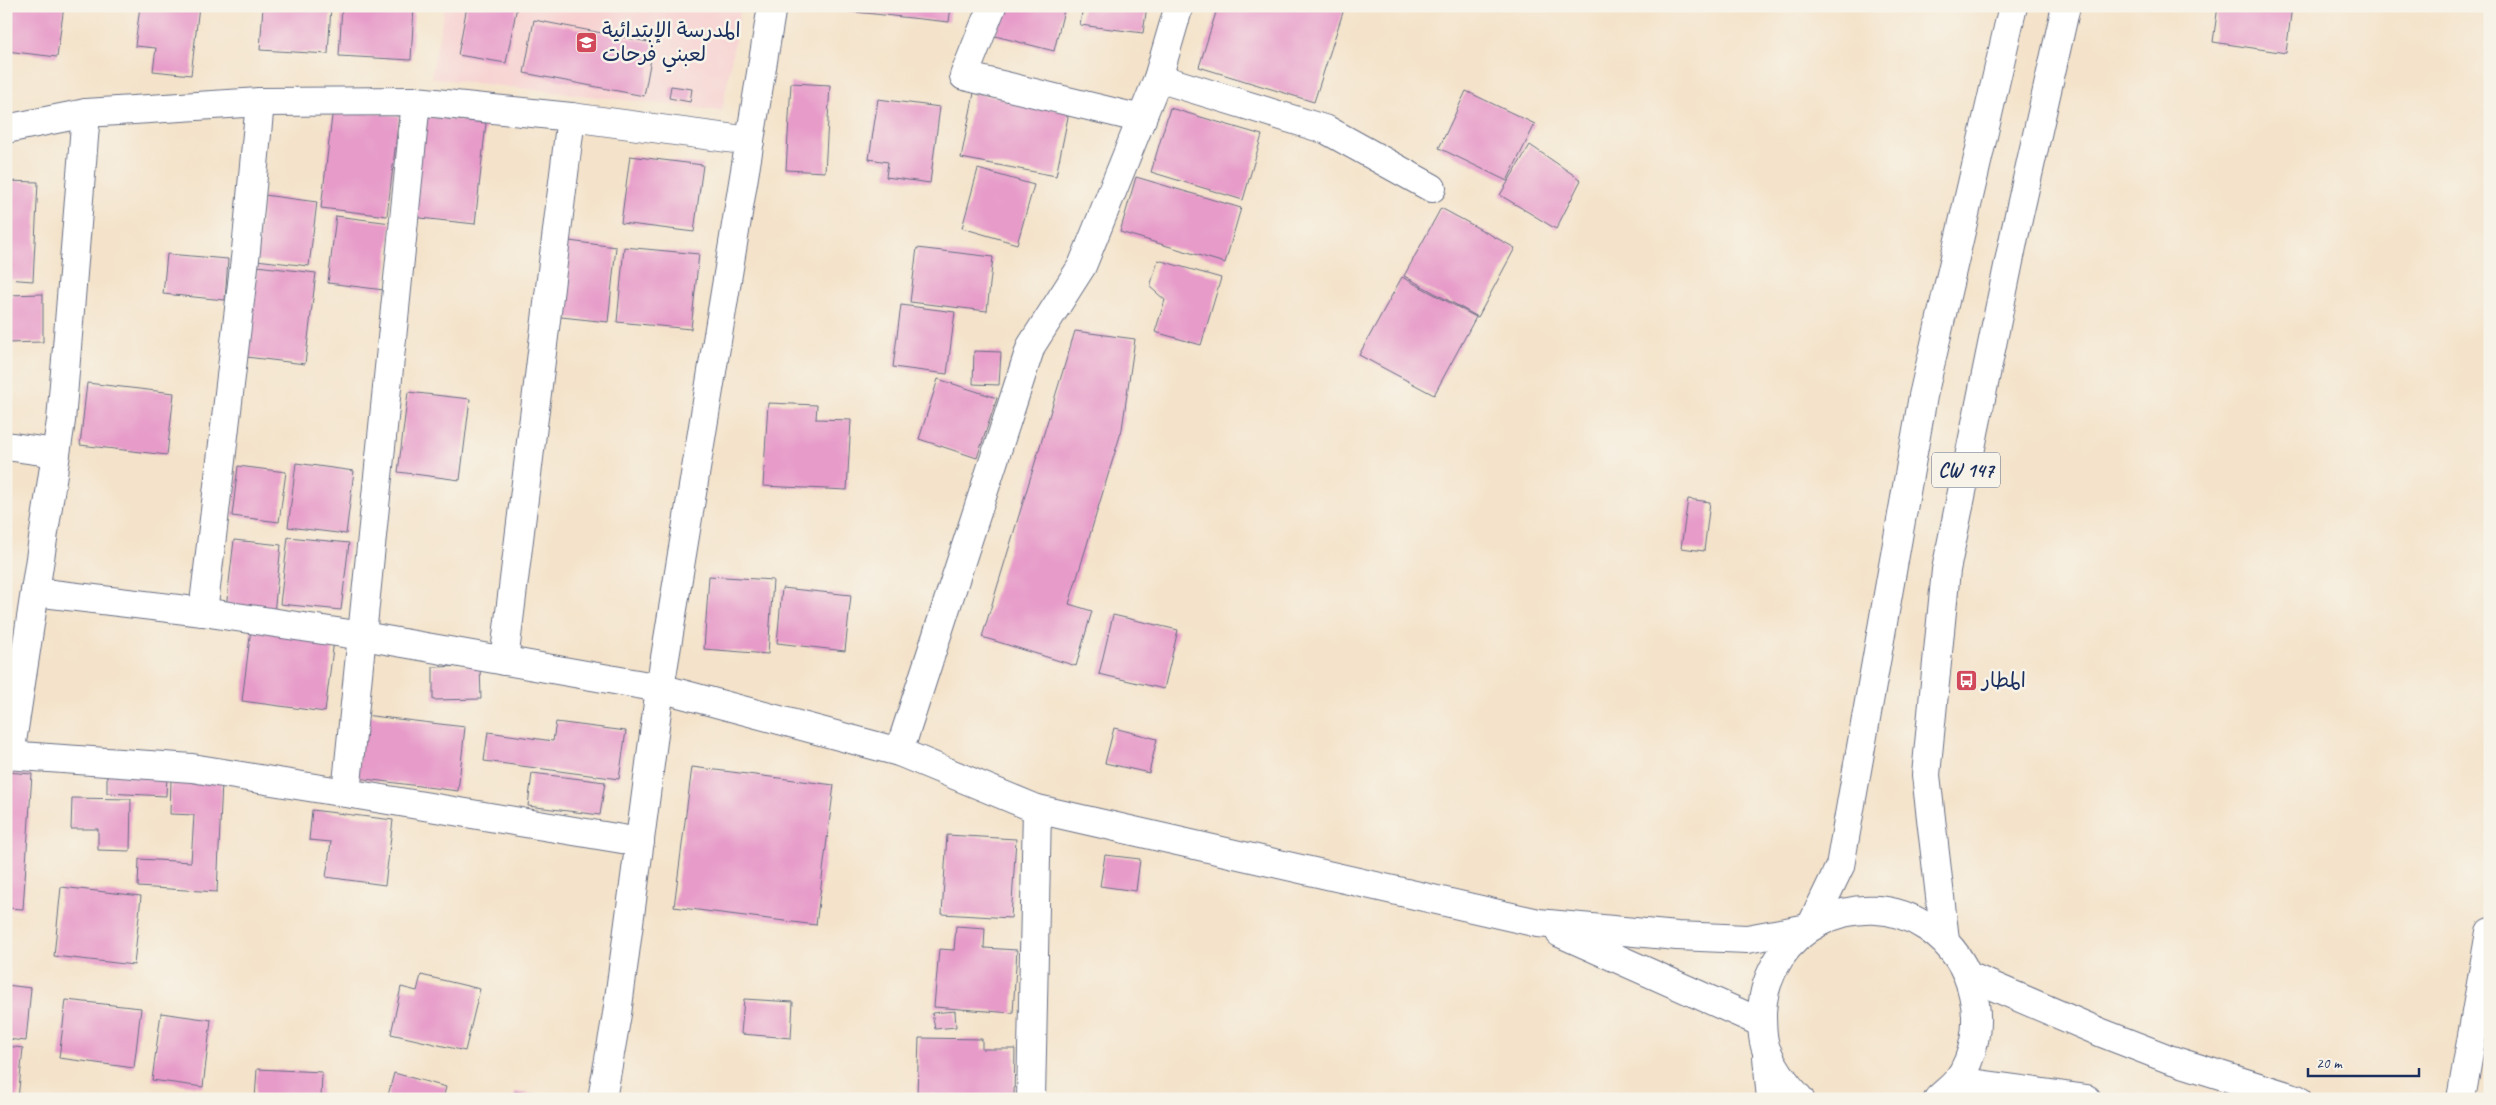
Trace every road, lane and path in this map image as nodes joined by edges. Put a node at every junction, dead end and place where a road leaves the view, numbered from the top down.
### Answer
1 (772, 6) edge
2 (992, 6) edge
3 (1179, 6) edge
4 (2013, 6) edge
5 (2066, 6) edge
6 (1158, 78) junction
7 (416, 100) junction
8 (260, 102) junction
9 (86, 113) junction
10 (571, 117) junction
11 (1142, 119) junction
12 (6, 129) edge
13 (750, 141) junction
14 (1432, 188) dead end
15 (6, 446) edge
16 (56, 453) junction
17 (35, 592) junction
18 (203, 612) junction
19 (360, 636) junction
20 (504, 660) junction
21 (660, 688) junction
22 (899, 752) junction
23 (8, 755) edge
24 (346, 793) junction
25 (1037, 809) junction
26 (640, 842) junction
27 (1538, 923) junction
28 (1809, 927) junction
29 (2490, 932) edge
30 (1945, 940) junction
31 (1969, 976) junction
32 (1764, 1036) junction
33 (1948, 1090) edge
34 (602, 1099) edge
35 (1031, 1099) edge
36 (1770, 1099) edge
37 (1800, 1099) edge
38 (2087, 1099) edge
39 (2297, 1099) edge
40 (2461, 1099) edge

1 - 13 main road
2 - 11 main road
3 - 6 main road
4 - 28 main road, CW 147
5 - 30 main road, CW 147
6 - 11 main road
6 - 14 main road
7 - 8 main road
7 - 10 main road
7 - 19 main road
8 - 9 main road
8 - 18 main road
9 - 12 main road
9 - 16 main road
10 - 13 main road
10 - 20 main road
11 - 22 main road
13 - 21 main road
15 - 16 main road
16 - 17 main road
17 - 18 main road
17 - 23 main road
18 - 19 main road
19 - 20 main road
19 - 24 main road
20 - 21 main road
21 - 22 main road
21 - 26 main road
22 - 25 main road
23 - 24 main road
24 - 26 main road
25 - 27 main road
25 - 35 main road
26 - 34 main road
27 - 28 main road
27 - 32 main road
28 - 30 main road
28 - 32 main road
29 - 40 main road
30 - 31 main road
31 - 33 main road
31 - 39 main road
32 - 36 main road
32 - 37 main road
33 - 38 main road

